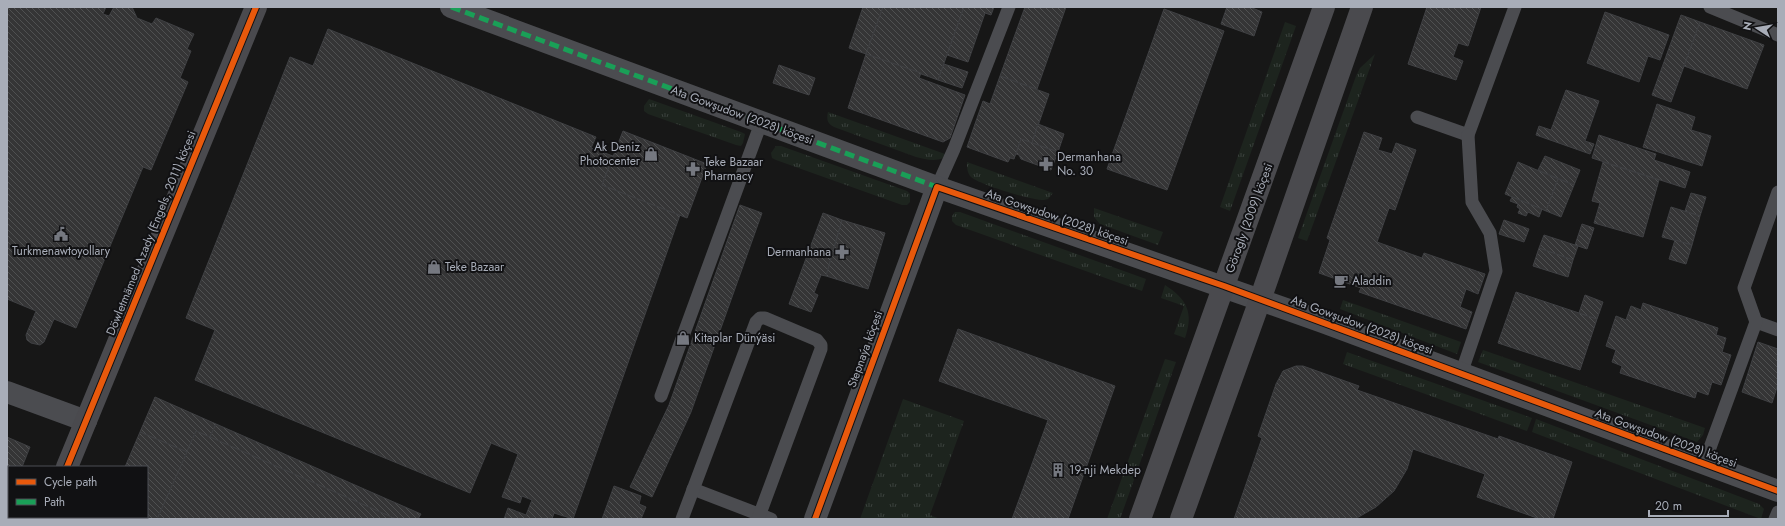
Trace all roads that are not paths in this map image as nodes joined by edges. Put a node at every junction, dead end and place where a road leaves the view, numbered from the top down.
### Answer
1 (256, 7) edge
2 (451, 7) edge
3 (1009, 7) edge
4 (1324, 7) edge
5 (1362, 7) edge
6 (1515, 7) edge
7 (1710, 7) edge
8 (1778, 35) edge
9 (1417, 117) dead end
10 (761, 123) junction
11 (1468, 135) junction
12 (937, 187) junction
13 (1778, 192) edge
14 (1224, 286) junction
15 (1260, 300) junction
16 (1756, 322) junction
17 (1778, 330) edge
18 (1461, 374) junction
19 (7, 392) edge
20 (661, 396) dead end
21 (86, 421) junction
22 (1704, 464) junction
23 (67, 466) edge
24 (693, 489) junction
25 (1778, 491) edge
26 (1778, 512) edge
27 (763, 517) edge
28 (682, 519) edge
29 (815, 519) edge
30 (1140, 519) edge
31 (1181, 519) edge
32 (1775, 519) edge

1 - 21 main road, Döwletmämed Azady (Engels, 2011) köçesi
2 - 10 street, Ata Gowşudow (2028) köçesi
3 - 12 lane
4 - 14 main road, Görogly (2009) köçesi
5 - 15 main road
6 - 11 lane
7 - 8 lane
9 - 11 lane
10 - 12 street, Ata Gowşudow (2028) köçesi
10 - 20 lane
11 - 18 lane
12 - 14 street, Ata Gowşudow (2028) köçesi
12 - 29 street, Stepnaýa köçesi
13 - 16 lane
14 - 15 street, Ata Gowşudow (2028) köçesi
14 - 30 main road, Görogly (2009) köçesi
15 - 18 street, Ata Gowşudow (2028) köçesi
15 - 31 main road
16 - 17 lane
16 - 22 lane
18 - 22 street, Ata Gowşudow (2028) köçesi
19 - 21 street
21 - 23 main road, Döwletmämed Azady (Engels, 2011) köçesi
22 - 25 street, Ata Gowşudow (2028) köçesi
24 - 27 lane
24 - 27 lane
24 - 28 lane
26 - 32 lane

